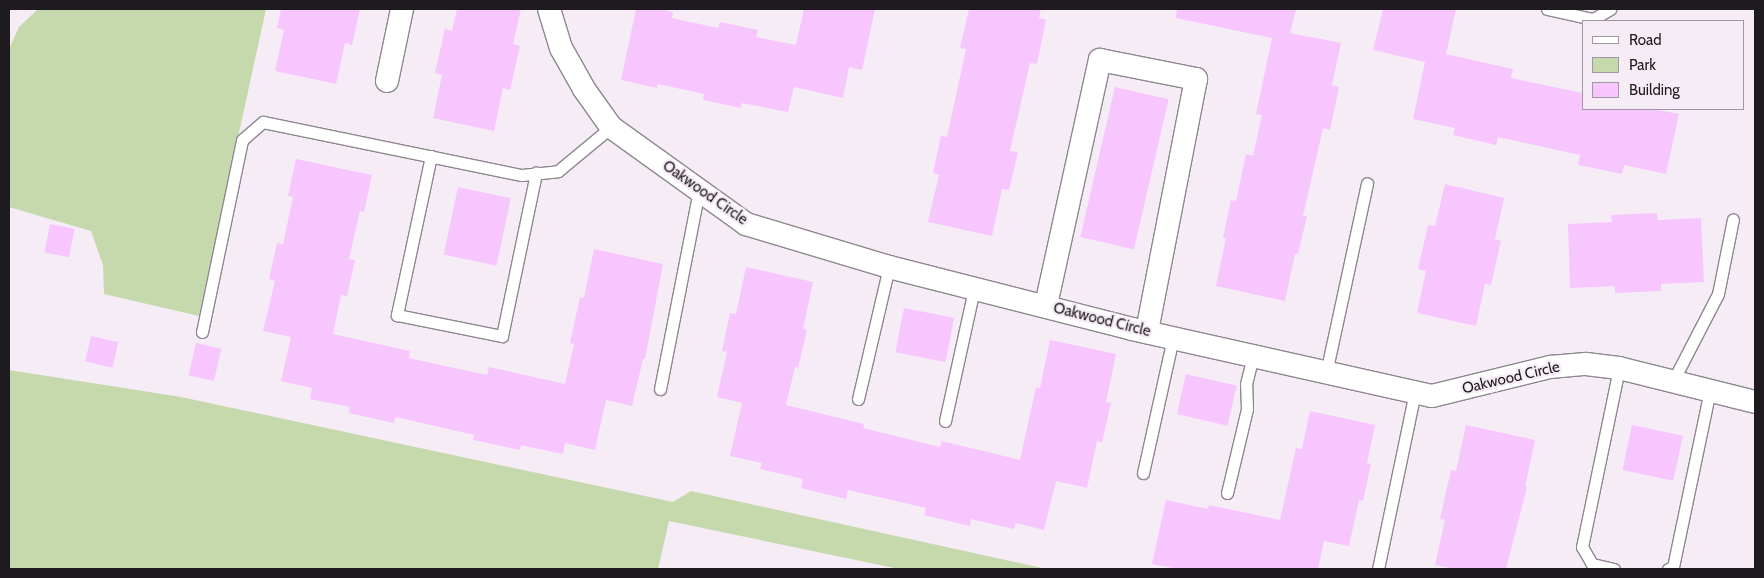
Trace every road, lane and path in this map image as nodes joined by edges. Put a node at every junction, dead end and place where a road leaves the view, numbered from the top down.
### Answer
1 (402, 9) edge
2 (549, 9) edge
3 (1547, 9) edge
4 (1610, 9) edge
5 (386, 81) dead end
6 (611, 127) junction
7 (431, 156) junction
8 (536, 173) junction
9 (1367, 183) dead end
10 (699, 190) junction
11 (1733, 220) dead end
12 (889, 267) junction
13 (974, 289) junction
14 (1046, 305) junction
15 (202, 332) dead end
16 (1147, 332) junction
17 (1173, 338) junction
18 (1253, 356) junction
19 (1619, 368) junction
20 (1326, 373) junction
21 (1673, 381) junction
22 (660, 389) dead end
23 (1710, 390) junction
24 (1415, 392) junction
25 (858, 399) dead end
26 (1755, 402) edge
27 (944, 421) dead end
28 (1142, 473) dead end
29 (1227, 493) dead end
30 (1378, 569) edge
31 (1614, 569) edge
32 (1668, 569) edge

1 - 5 street
2 - 6 street, Oakwood Circle
3 - 4 lane
6 - 8 lane
6 - 10 street, Oakwood Circle
7 - 8 lane
7 - 8 lane
7 - 15 lane
9 - 20 lane
10 - 12 street, Oakwood Circle
10 - 22 lane
11 - 21 lane
12 - 13 street, Oakwood Circle
12 - 25 lane
13 - 14 street, Oakwood Circle
13 - 27 lane
14 - 16 street, Oakwood Circle
14 - 16 street
16 - 17 street, Oakwood Circle
17 - 18 street, Oakwood Circle
17 - 28 lane
18 - 20 street, Oakwood Circle
18 - 29 lane
19 - 21 street, Oakwood Circle
19 - 24 street, Oakwood Circle
19 - 31 lane
20 - 24 street, Oakwood Circle
21 - 23 street, Oakwood Circle
23 - 26 street, Oakwood Circle
23 - 32 lane
24 - 30 lane

